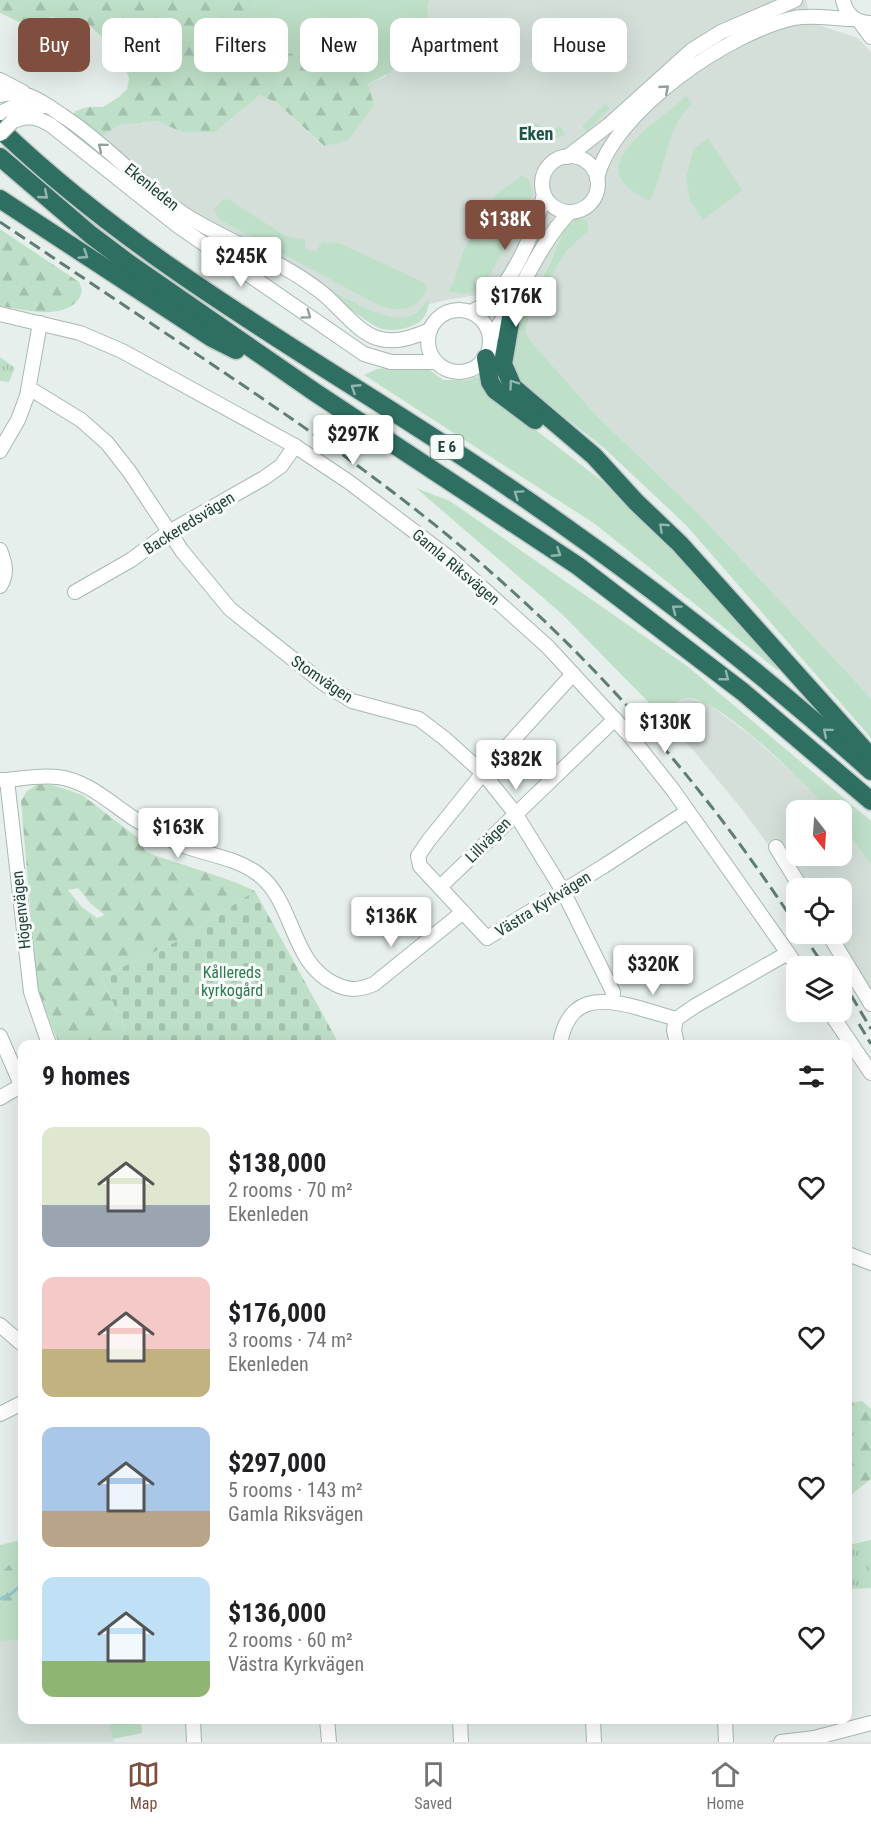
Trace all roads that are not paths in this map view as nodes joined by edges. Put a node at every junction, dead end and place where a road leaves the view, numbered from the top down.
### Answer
1 (795, 0) edge
2 (843, 0) edge
3 (861, 21) edge
4 (871, 37) edge
5 (0, 80) edge
6 (25, 93) junction
7 (0, 95) edge
8 (48, 106) junction
9 (0, 112) edge
10 (6, 125) edge
11 (0, 134) edge
12 (0, 157) edge
13 (567, 157) junction
14 (597, 178) junction
15 (544, 194) junction
16 (0, 200) edge
17 (570, 212) junction
18 (514, 300) junction
19 (471, 312) junction
20 (0, 314) edge
21 (40, 323) junction
22 (430, 330) junction
23 (490, 338) junction
24 (486, 358) junction
25 (435, 362) junction
26 (29, 388) junction
27 (316, 393) junction
28 (295, 446) junction
29 (0, 451) edge
30 (630, 496) junction
31 (169, 532) junction
32 (0, 550) edge
33 (0, 586) edge
34 (75, 592) dead end
35 (573, 674) junction
36 (615, 719) junction
37 (871, 758) edge
38 (871, 771) edge
39 (483, 773) junction
40 (4, 780) edge
41 (871, 801) edge
42 (688, 810) junction
43 (515, 813) junction
44 (777, 847) dead end
45 (795, 878) edge
46 (440, 887) junction
47 (563, 891) junction
48 (463, 912) junction
49 (835, 944) edge
50 (788, 953) junction
51 (790, 956) edge
52 (612, 1001) junction
53 (871, 1004) edge
54 (676, 1019) junction
55 (836, 1022) edge
56 (0, 1036) edge
57 (48, 1040) edge
58 (561, 1040) edge
59 (676, 1040) edge
60 (849, 1040) edge
61 (852, 1045) edge
62 (871, 1073) edge
63 (18, 1077) edge
64 (18, 1088) edge
65 (0, 1098) edge
66 (852, 1256) edge
67 (871, 1263) edge
68 (0, 1325) edge
69 (18, 1341) edge
70 (18, 1405) edge
71 (0, 1414) edge
72 (871, 1723) edge
73 (193, 1724) edge
74 (327, 1724) edge
75 (460, 1724) edge
76 (593, 1724) edge
77 (725, 1724) edge
78 (194, 1742) edge
79 (328, 1742) edge
80 (461, 1742) edge
81 (594, 1742) edge
82 (726, 1742) edge
83 (781, 1742) edge

1 - 13 street
2 - 3 street
3 - 4 street
14 -> 3 street
5 - 6 street, Ekenleden
6 - 7 street
6 - 8 street, Ekenleden
8 - 9 street
22 -> 8 street, Ekenleden
10 - 11 street, bridge
10 -> 25 street, Ekenleden
38 -> 10 highway, E 6
12 -> 27 highway, E 6
13 - 14 street
13 - 15 street
14 - 17 street
15 - 17 street
15 - 19 street, Ekenleden
16 -> 27 highway
17 - 18 street
18 - 23 street
30 -> 18 highway
19 - 22 street, Ekenleden
19 - 23 street
20 - 21 street, Gamla Riksvägen
21 - 26 street
21 - 28 street, Gamla Riksvägen
22 - 25 street
23 - 24 street
24 - 25 street, Ekenleden
24 - 30 highway
26 - 29 street
26 - 31 street, Stomvägen
27 -> 41 highway, E 6
28 - 31 street, Backeredsvägen
28 - 35 street, Gamla Riksvägen
37 -> 30 highway
31 - 34 street, Backeredsvägen
31 - 39 street, Stomvägen
32 - 33 street
35 - 36 street, Gamla Riksvägen
35 - 39 street
36 - 42 street, Gamla Riksvägen
36 - 43 street, Lillvägen
39 - 43 street, Stomvägen
39 - 46 street
40 - 48 street
40 - 57 street, Högenvägen
42 - 47 street, Västra Kyrkvägen
42 - 50 street, Gamla Riksvägen
43 - 46 street, Lillvägen
43 - 47 street, Stomvägen
44 - 45 street
46 - 48 street
47 - 48 street, Västra Kyrkvägen
47 - 52 street, Stomvägen
49 - 53 street
50 - 51 street, Gamla Riksvägen
50 - 54 street
52 - 54 street
52 - 58 street
54 - 59 street
55 - 60 street
56 - 63 street
61 - 62 street
64 - 65 street
66 - 67 street
68 - 69 street
70 - 71 street
72 - 83 street
73 - 78 street
74 - 79 street
75 - 80 street
76 - 81 street
77 - 82 street

